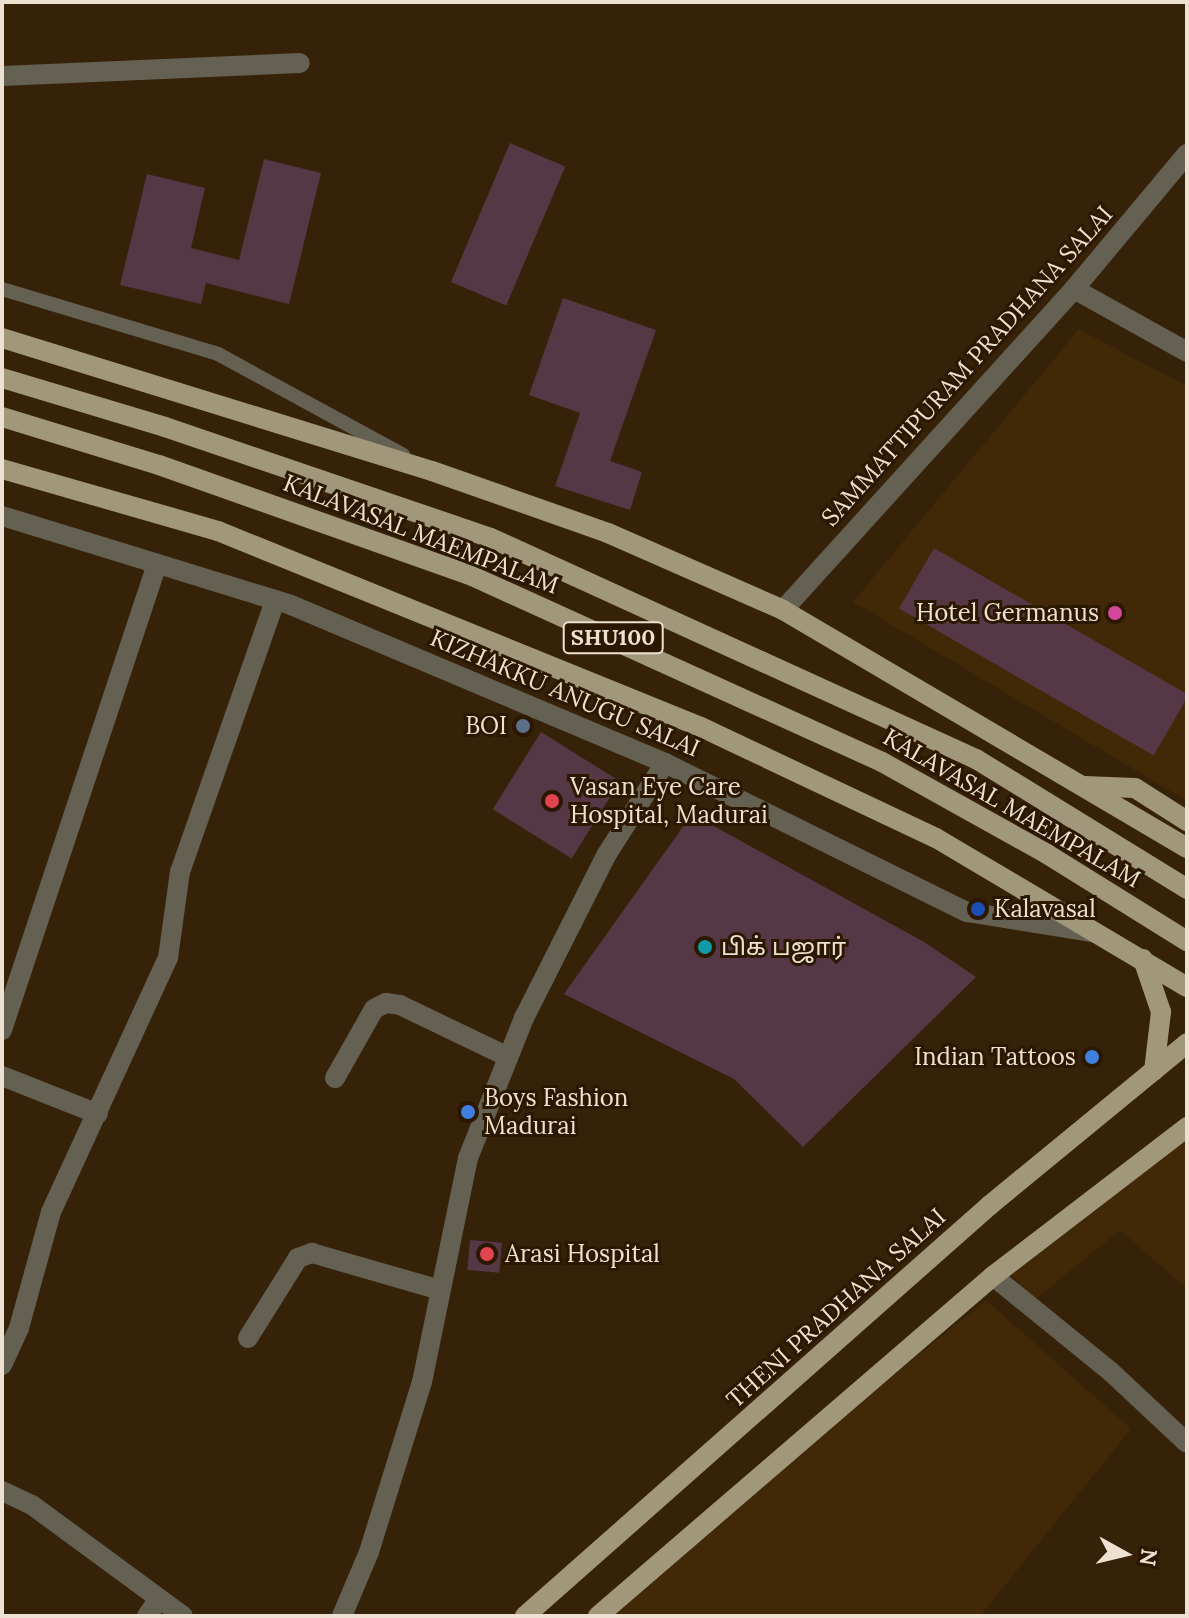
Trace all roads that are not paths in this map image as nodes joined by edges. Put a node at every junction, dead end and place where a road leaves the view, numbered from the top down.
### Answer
1 (300, 63) dead end
2 (2, 76) edge
3 (1187, 154) edge
4 (2, 289) edge
5 (1074, 289) junction
6 (2, 338) edge
7 (1187, 352) edge
8 (2, 378) edge
9 (2, 417) edge
10 (2, 469) edge
11 (432, 471) junction
12 (2, 516) edge
13 (157, 564) junction
14 (275, 600) junction
15 (783, 610) junction
16 (665, 763) junction
17 (1080, 786) junction
18 (1187, 821) edge
19 (1187, 848) edge
20 (1187, 889) edge
21 (1099, 933) junction
22 (1187, 941) edge
23 (1143, 959) junction
24 (1187, 987) edge
25 (2, 1030) edge
26 (1187, 1043) edge
27 (508, 1057) junction
28 (1154, 1071) junction
29 (2, 1076) edge
30 (335, 1078) dead end
31 (98, 1114) junction
32 (1187, 1127) edge
33 (993, 1276) junction
34 (440, 1290) junction
35 (248, 1338) dead end
36 (2, 1365) edge
37 (1187, 1443) edge
38 (4, 1495) edge
39 (153, 1607) edge
40 (183, 1616) edge
41 (342, 1616) edge
42 (525, 1616) edge
43 (598, 1616) edge

1 - 2 street
3 - 5 street, SAMMATTIPURAM PRADHANA SALAI
4 - 11 lane
5 - 7 street
5 - 15 street, SAMMATTIPURAM PRADHANA SALAI
6 - 11 main road
8 - 20 main road, KALAVASAL MAEMPALAM / SHU100
9 - 22 main road, KALAVASAL MAEMPALAM / SHU100
10 - 21 main road
11 - 15 main road
12 - 13 street, KIZHAKKU ANUGU SALAI
13 - 14 street, KIZHAKKU ANUGU SALAI
13 - 25 street
14 - 16 street, KIZHAKKU ANUGU SALAI
14 - 31 street
15 - 17 main road
16 - 21 street, KIZHAKKU ANUGU SALAI
16 - 27 street
17 - 18 main road
17 - 19 main road
21 - 23 main road
23 - 24 main road
23 - 28 main road
26 - 28 main road, THENI PRADHANA SALAI
27 - 30 street
27 - 34 street
28 - 42 main road, THENI PRADHANA SALAI
29 - 31 street
31 - 36 street
32 - 33 main road
33 - 37 street
33 - 43 main road
34 - 35 street
34 - 41 street
38 - 39 street
39 - 40 street

